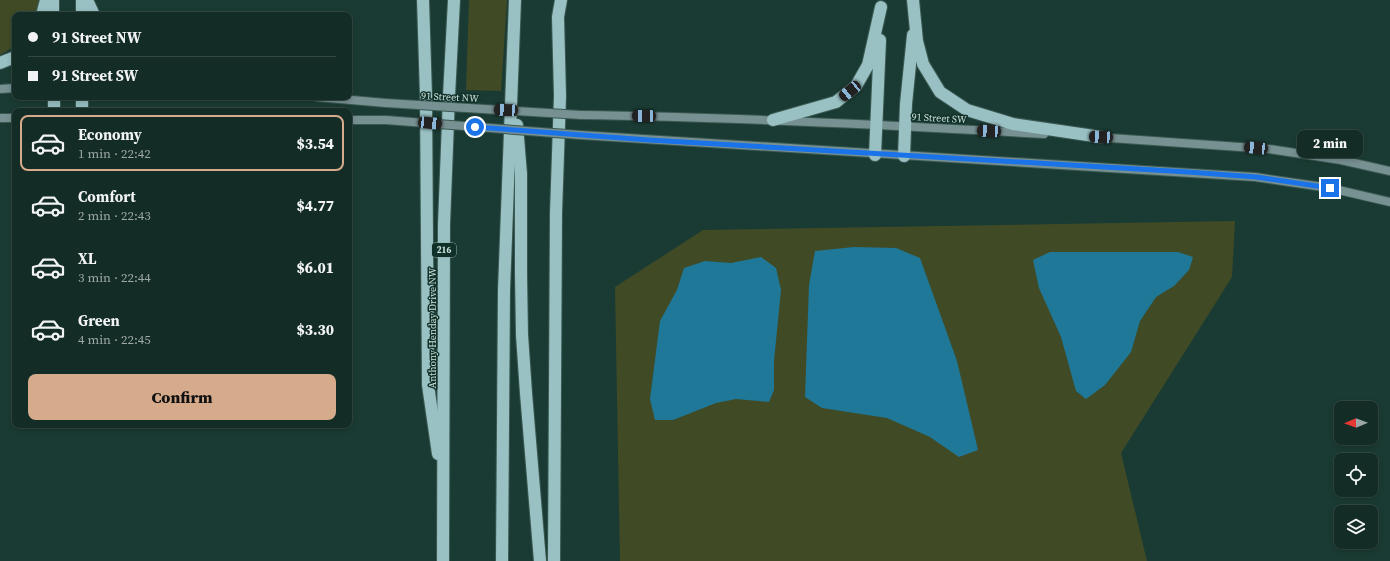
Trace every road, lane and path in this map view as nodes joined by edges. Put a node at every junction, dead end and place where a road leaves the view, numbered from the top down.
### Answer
1 (46, 0) edge
2 (53, 0) edge
3 (82, 0) edge
4 (87, 0) edge
5 (423, 0) edge
6 (454, 0) edge
7 (515, 0) edge
8 (561, 0) edge
9 (913, 0) edge
10 (881, 4) edge
11 (43, 12) edge
12 (53, 12) edge
13 (82, 12) edge
14 (93, 12) edge
15 (12, 57) edge
16 (0, 63) edge
17 (512, 68) junction
18 (12, 88) edge
19 (0, 89) edge
20 (352, 100) edge
21 (582, 115) joint
22 (0, 118) edge
23 (12, 118) edge
24 (352, 120) edge
25 (773, 120) junction
26 (876, 125) junction
27 (904, 127) junction
28 (1101, 137) junction
29 (875, 154) junction
30 (904, 156) junction
31 (1390, 171) edge
32 (1390, 202) edge
33 (444, 501) junction
34 (443, 561) edge
35 (502, 561) edge
36 (540, 561) edge
37 (554, 561) edge

1 - 11 highway
2 - 12 highway
3 - 13 highway
4 - 14 highway
5 - 33 highway
6 - 33 highway, Anthony Henday Drive NW / 216
7 - 17 highway
8 - 37 highway
9 - 27 highway
9 - 28 highway
10 - 25 highway
10 - 26 highway
15 - 16 highway
17 - 35 highway
17 - 36 highway
18 - 19 main road
20 - 21 main road, 91 Street NW, bridge
21 - 25 main road, 91 Street SW
22 - 23 main road
24 - 29 main road, bridge
25 - 26 main road, 91 Street SW
26 - 27 main road, 91 Street SW
26 - 29 highway
27 - 28 main road, 91 Street SW
27 - 30 highway
28 - 31 main road, 91 Street SW
29 - 30 main road
30 - 32 main road
33 - 34 highway, Anthony Henday Drive NW / 216

